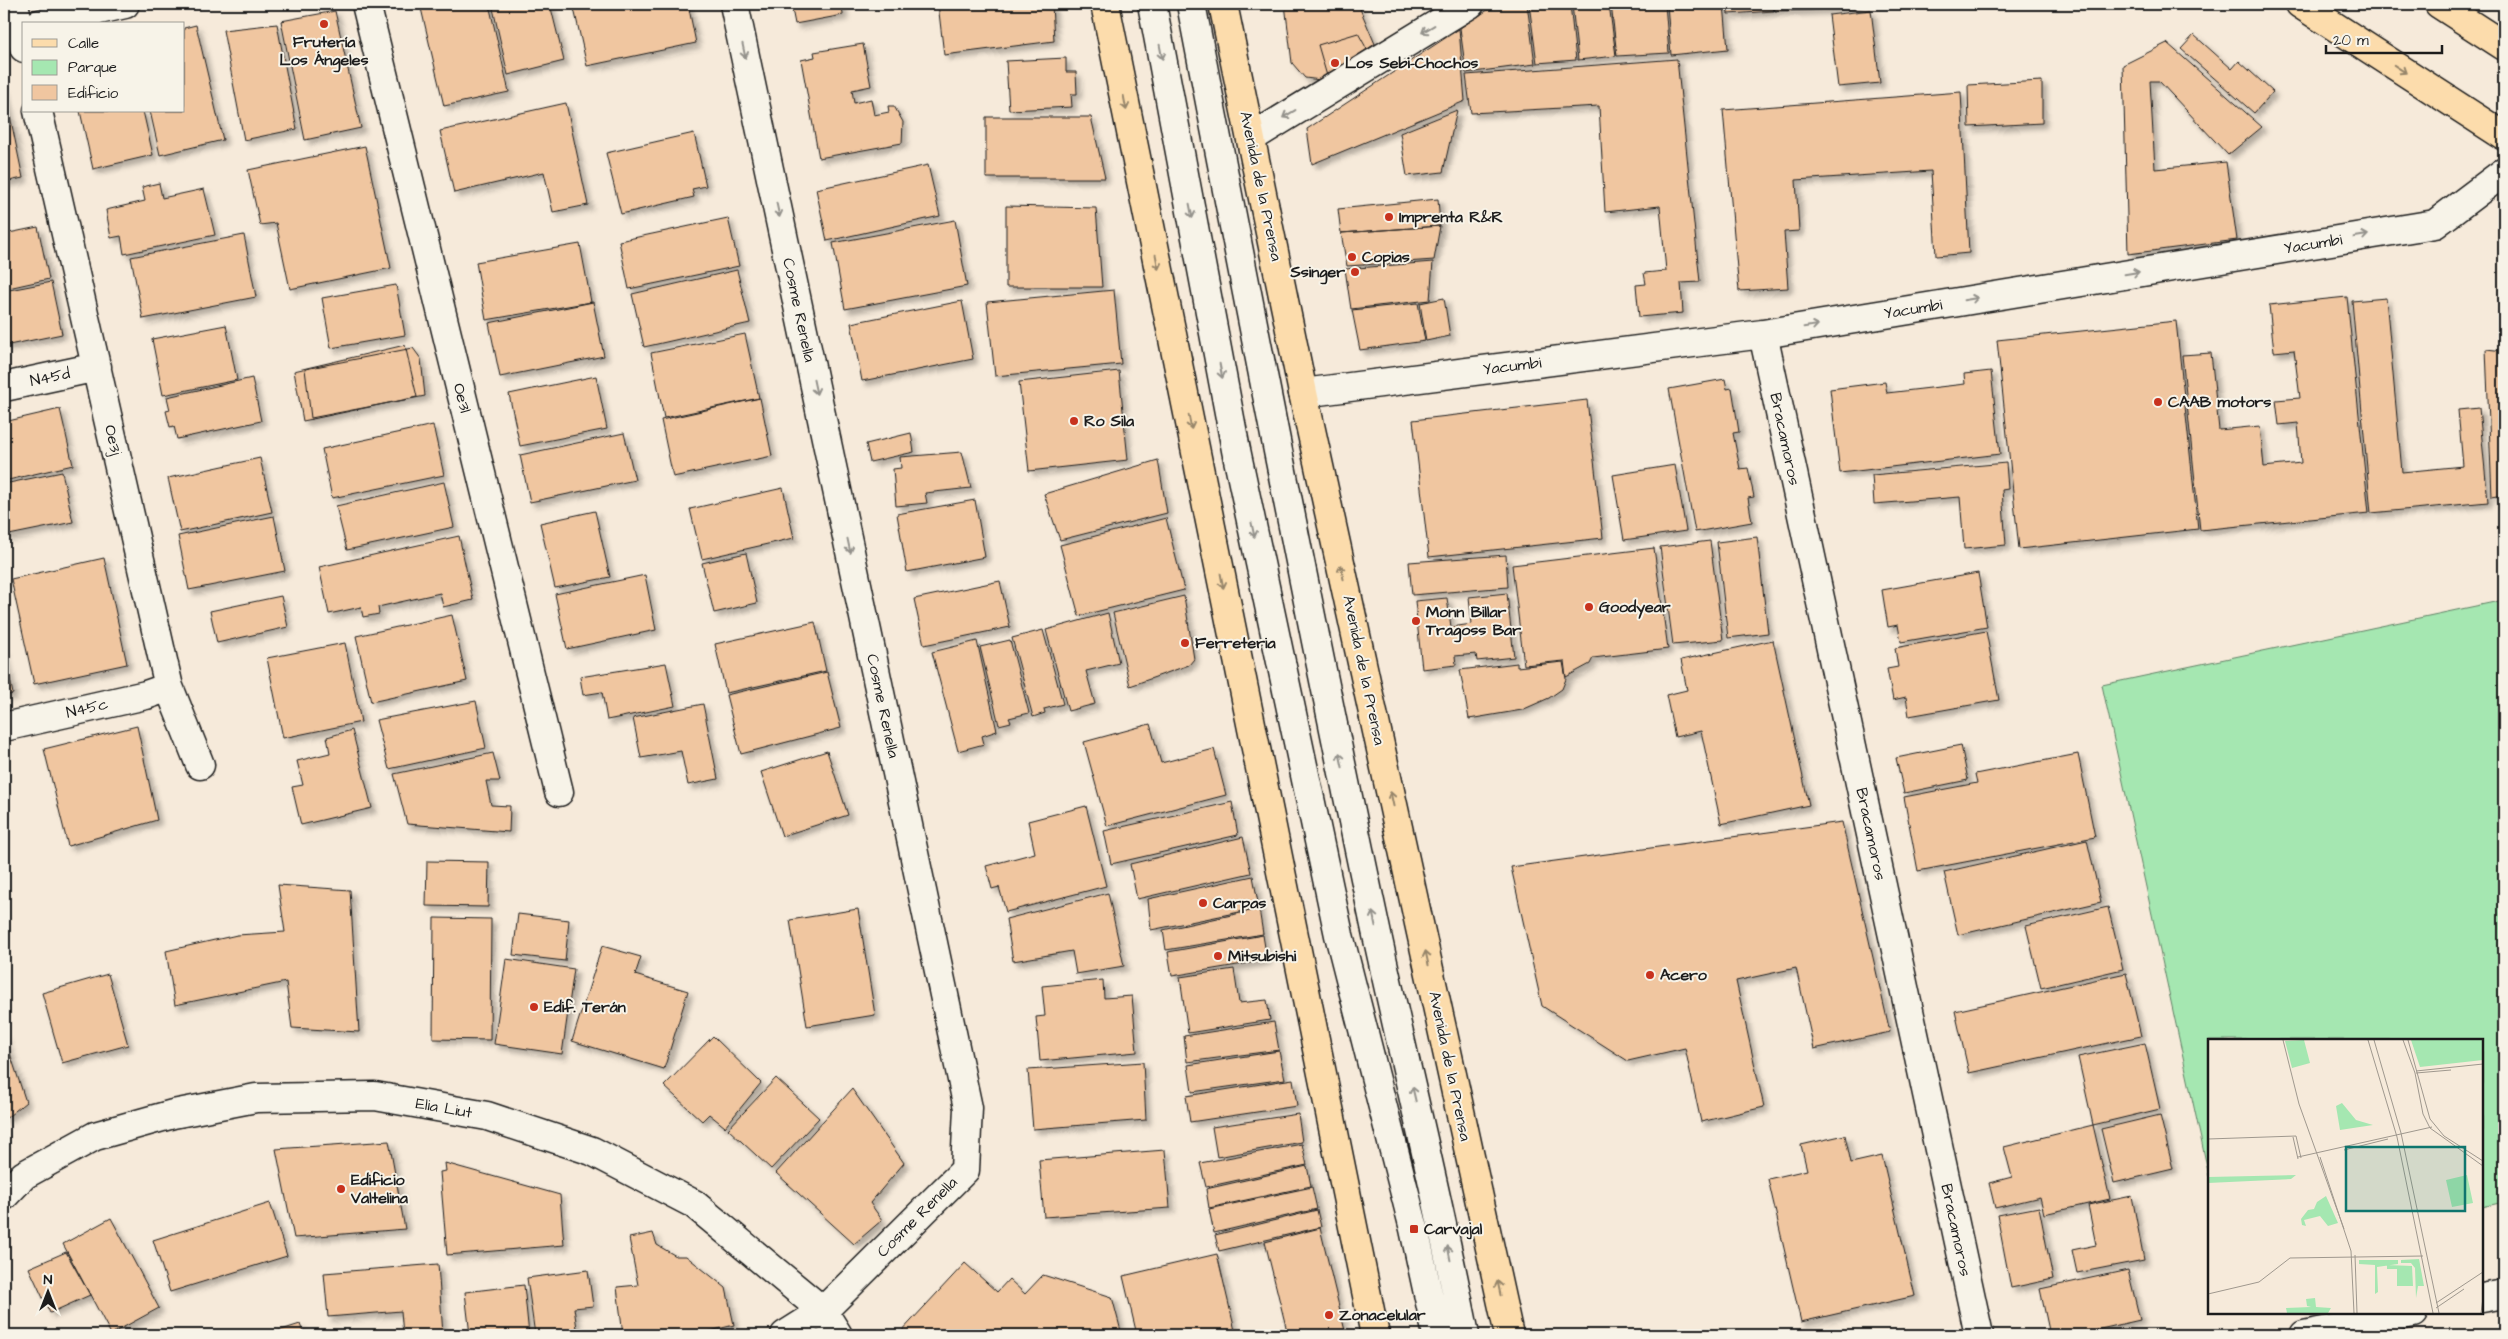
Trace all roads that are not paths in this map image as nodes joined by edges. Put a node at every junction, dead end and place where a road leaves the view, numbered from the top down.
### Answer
1 (125, 4) edge
2 (366, 4) edge
3 (734, 4) edge
4 (1105, 4) edge
5 (1152, 4) edge
6 (1192, 4) edge
7 (1223, 4) edge
8 (1470, 4) edge
9 (2300, 4) edge
10 (2439, 4) edge
11 (44, 22) edge
12 (2504, 46) edge
13 (38, 112) edge
14 (2504, 136) edge
15 (1251, 138) junction
16 (2504, 172) edge
17 (1763, 334) junction
18 (97, 367) junction
19 (4, 387) edge
20 (1303, 393) junction
21 (169, 687) junction
22 (4, 727) edge
23 (200, 765) dead end
24 (558, 792) dead end
25 (4, 1196) edge
26 (2504, 1294) edge
27 (2483, 1298) edge
28 (823, 1311) junction
29 (2408, 1314) edge
30 (785, 1335) edge
31 (838, 1335) edge
32 (1375, 1335) edge
33 (1437, 1335) edge
34 (1465, 1335) edge
35 (1509, 1335) edge
36 (1979, 1335) edge
37 (2304, 1335) edge

1 - 11 street
2 - 24 street, Oe3l
3 -> 28 street, Cosme Renella
4 -> 32 main road
5 -> 33 street
34 -> 6 street
7 - 15 main road, Avenida de la Prensa
8 -> 15 street
9 -> 14 main road
10 - 12 main road
13 - 18 street, Oe3j
15 - 20 main road, Avenida de la Prensa
17 -> 16 street, Yacumbi
17 - 20 street, Yacumbi
17 - 36 street, Bracamoros
18 - 19 street, N45d
18 - 21 street, Oe3j
35 -> 20 main road, Avenida de la Prensa
21 - 22 street, N45c
21 - 23 street, Oe3j
25 - 28 street, Elia Liut
26 - 27 street
28 - 30 street, Cosme Renella
28 - 31 street, Elia Liut
29 - 37 street

